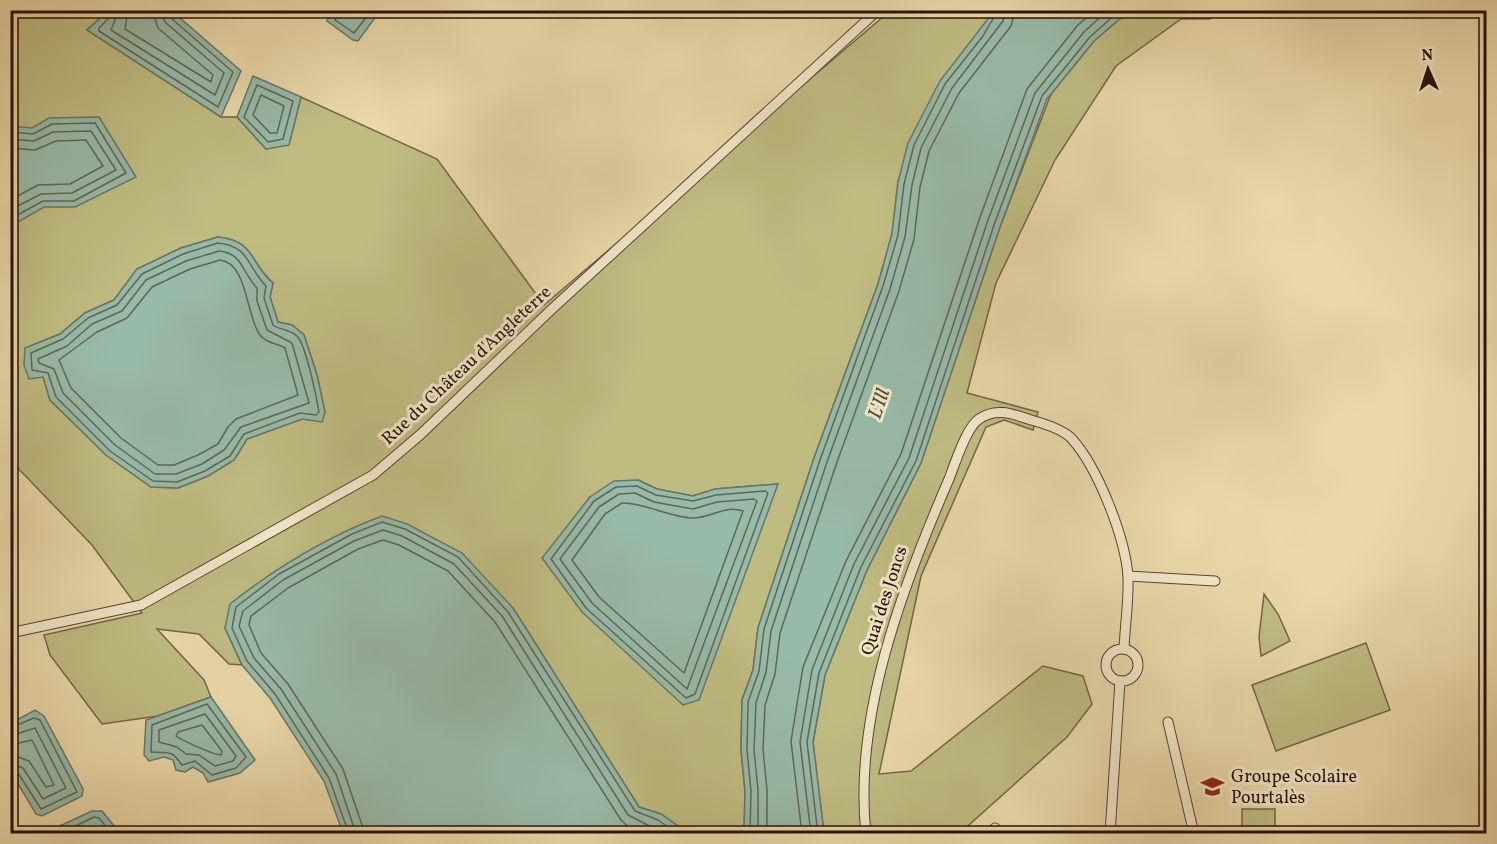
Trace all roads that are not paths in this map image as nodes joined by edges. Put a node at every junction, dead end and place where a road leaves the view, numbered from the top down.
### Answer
1 (878, 10) edge
2 (1128, 576) junction
3 (1215, 581) dead end
4 (10, 633) edge
5 (1124, 649) junction
6 (1120, 681) junction
7 (1168, 722) dead end
8 (866, 834) edge
9 (1110, 834) edge
10 (1194, 834) edge

1 - 4 street, Rue du Château d'Angleterre
2 - 3 street
2 - 5 street
2 - 8 street, Quai des Joncs
5 - 6 street
5 - 6 street
6 - 9 street
7 - 10 street

